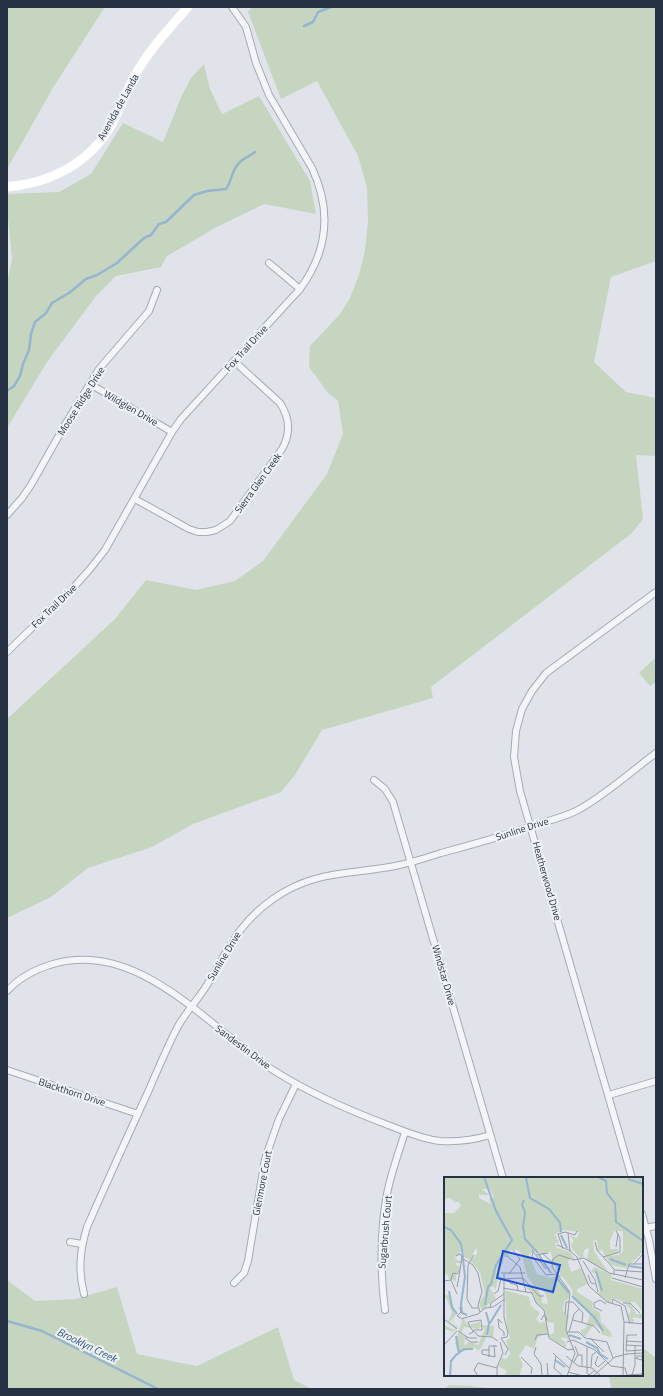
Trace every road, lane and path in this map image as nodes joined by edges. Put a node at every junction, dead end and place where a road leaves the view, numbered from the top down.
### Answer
1 (188, 7) edge
2 (232, 7) edge
3 (7, 187) edge
4 (269, 263) dead end
5 (300, 289) junction
6 (157, 290) dead end
7 (234, 361) junction
8 (90, 384) junction
9 (172, 432) junction
10 (135, 499) junction
11 (7, 515) edge
12 (656, 592) edge
13 (7, 652) edge
14 (656, 753) edge
15 (374, 780) dead end
16 (531, 826) junction
17 (412, 862) junction
18 (7, 991) edge
19 (192, 1006) junction
20 (7, 1070) edge
21 (656, 1081) edge
22 (296, 1084) junction
23 (609, 1095) junction
24 (138, 1114) junction
25 (405, 1132) junction
26 (490, 1135) junction
27 (503, 1177) edge
28 (632, 1177) edge
29 (656, 1226) edge
30 (644, 1228) edge
31 (70, 1242) dead end
32 (82, 1244) junction
33 (656, 1279) edge
34 (234, 1283) dead end
35 (84, 1294) dead end
36 (384, 1310) dead end

1 - 3 street, Avenida de Landa
2 - 5 street, Fox Trail Drive
4 - 5 street
5 - 7 street, Fox Trail Drive
6 - 8 street, Moose Ridge Drive
7 - 9 street, Fox Trail Drive
7 - 10 street, Sierra Glen Creek
8 - 9 street, Wildglen Drive
8 - 11 street, Moose Ridge Drive
9 - 10 street, Fox Trail Drive
10 - 13 street, Fox Trail Drive
12 - 16 street, Heatherwood Drive
14 - 16 street, Sunline Drive
15 - 17 street, Windstar Drive
16 - 17 street, Sunline Drive
16 - 23 street, Heatherwood Drive
17 - 19 street, Sunline Drive
17 - 26 street, Windstar Drive
18 - 19 street, Sandestin Drive
19 - 22 street, Sandestin Drive
19 - 24 street, Sunline Drive
20 - 24 street, Blackthorn Drive
21 - 23 street
22 - 25 street, Sandestin Drive
22 - 34 street, Glenmore Court
23 - 28 street, Heatherwood Drive
24 - 32 street, Sunline Drive
25 - 26 street, Sandestin Drive
25 - 36 street, Sugarbrush Court
26 - 27 street, Windstar Drive
29 - 30 street
30 - 33 street
31 - 32 street
32 - 35 street, Sunline Drive

